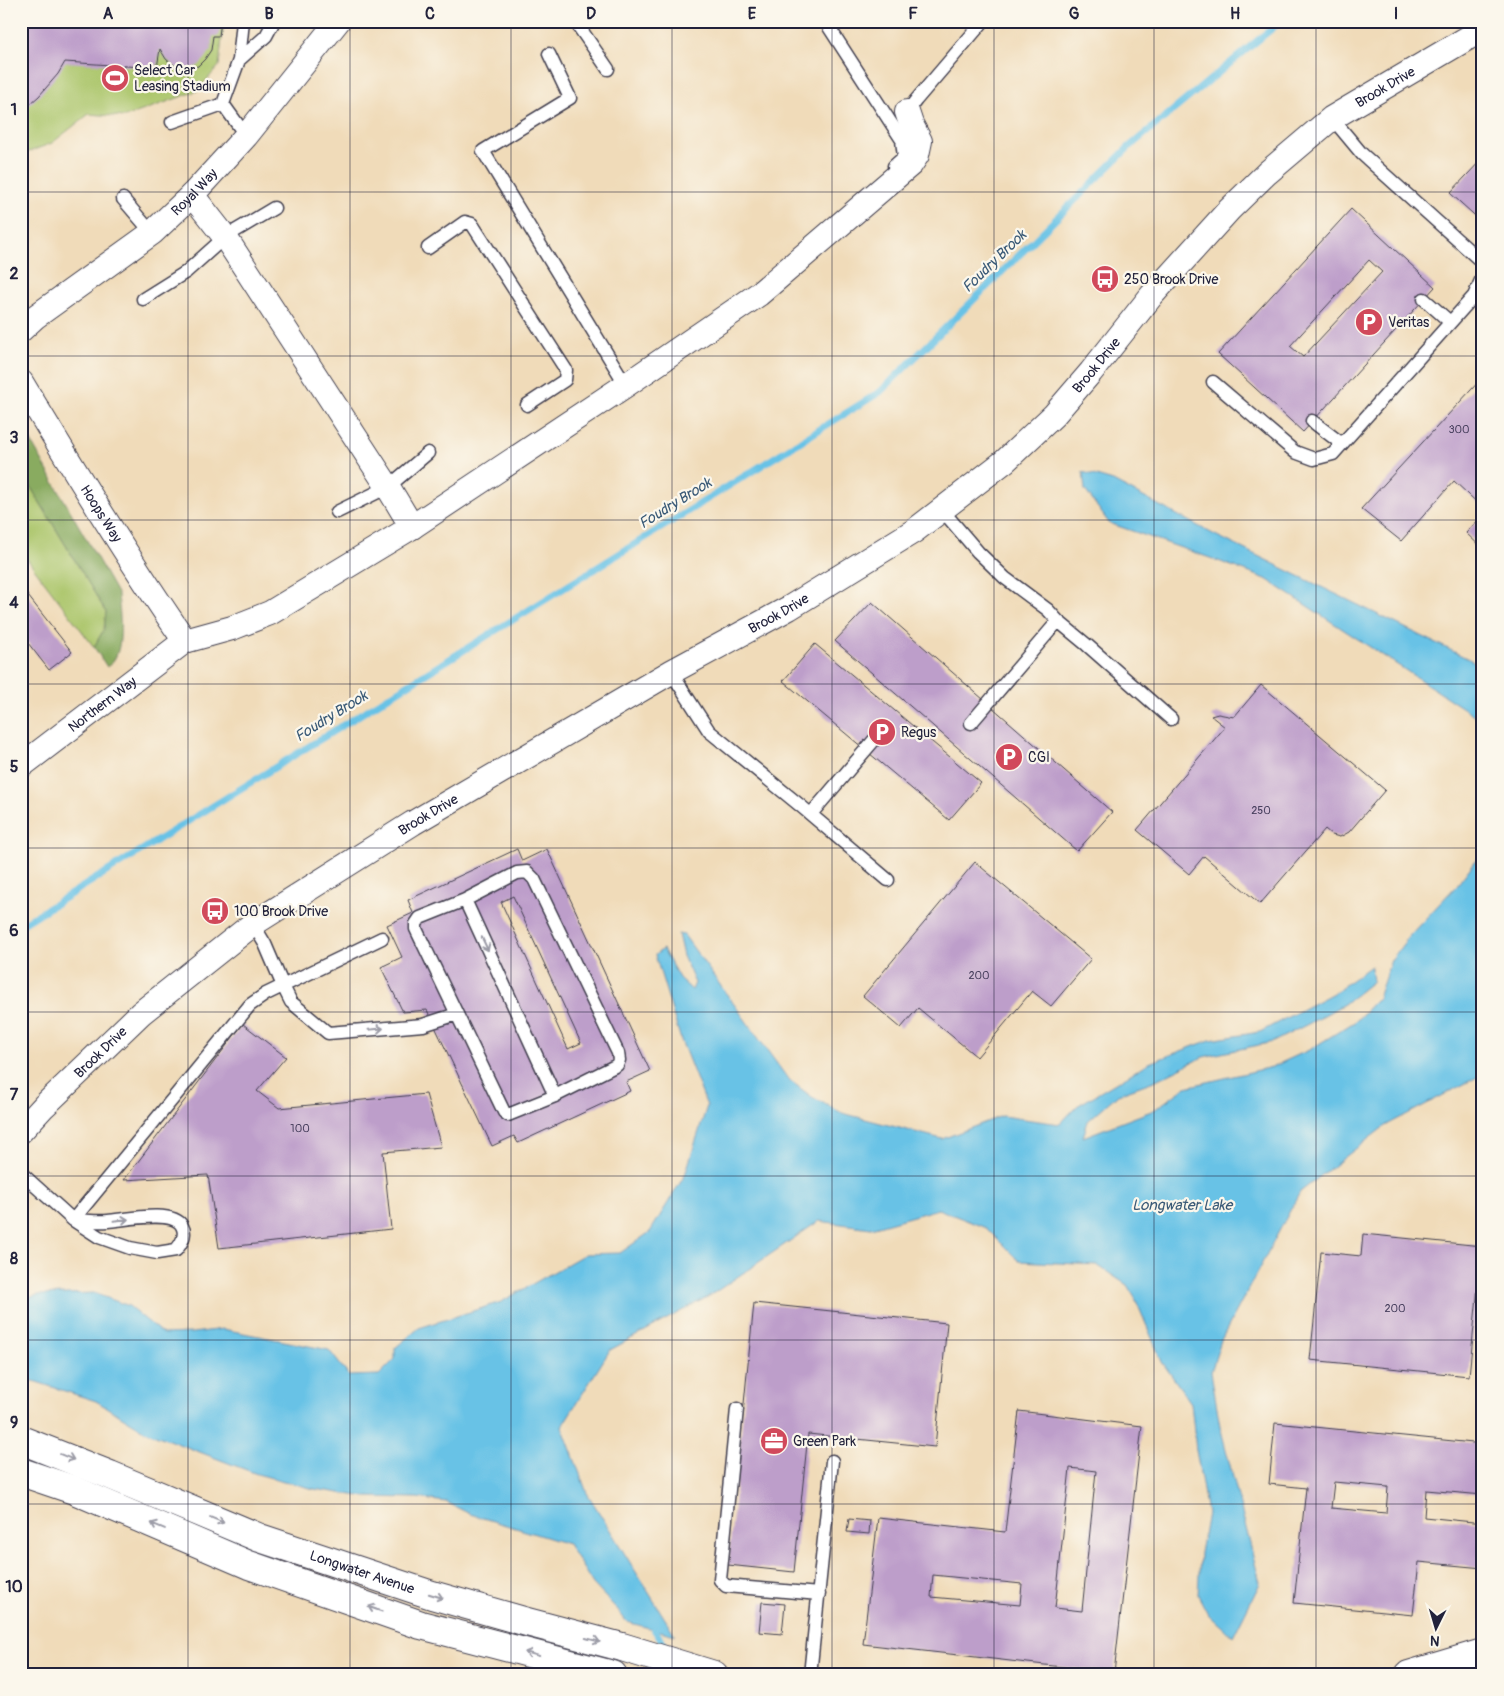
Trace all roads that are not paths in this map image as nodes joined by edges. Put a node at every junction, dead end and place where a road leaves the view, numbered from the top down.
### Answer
1 (243, 21) edge
2 (274, 21) edge
3 (338, 21) edge
4 (575, 21) edge
5 (825, 21) edge
6 (981, 21) edge
7 (1483, 29) edge
8 (549, 54) dead end
9 (239, 60) junction
10 (608, 69) dead end
11 (223, 104) junction
12 (908, 112) joint
13 (1332, 118) junction
14 (172, 122) dead end
15 (246, 136) junction
16 (885, 188) junction
17 (192, 195) junction
18 (123, 199) dead end
19 (274, 208) dead end
20 (152, 233) junction
21 (225, 236) junction
22 (428, 248) dead end
23 (1483, 263) edge
24 (1483, 276) edge
25 (143, 298) dead end
26 (1424, 298) dead end
27 (1450, 322) junction
28 (21, 330) edge
29 (21, 382) edge
30 (1213, 382) dead end
31 (626, 385) junction
32 (527, 405) dead end
33 (1312, 421) dead end
34 (1342, 444) junction
35 (428, 453) dead end
36 (388, 487) junction
37 (942, 510) junction
38 (337, 512) dead end
39 (412, 527) junction
40 (1058, 621) junction
41 (185, 641) junction
42 (671, 672) junction
43 (1171, 719) dead end
44 (970, 723) dead end
45 (881, 732) dead end
46 (21, 766) edge
47 (811, 814) junction
48 (888, 880) dead end
49 (465, 900) junction
50 (253, 924) junction
51 (382, 938) dead end
52 (282, 986) junction
53 (457, 1014) junction
54 (555, 1096) junction
55 (21, 1131) edge
56 (21, 1173) edge
57 (72, 1220) junction
58 (737, 1409) dead end
59 (21, 1440) edge
60 (832, 1461) dead end
61 (21, 1472) edge
62 (819, 1594) junction
63 (1483, 1653) edge
64 (612, 1675) edge
65 (713, 1675) edge
66 (810, 1675) edge
67 (1410, 1675) edge

1 - 9 lane
2 - 9 lane
3 - 15 street, Royal Way
4 - 10 lane
5 - 16 lane
6 - 12 lane
7 - 13 street, Brook Drive
8 - 31 lane
9 - 11 lane
11 - 14 lane
11 - 15 lane
12 - 16 street
13 - 23 lane
13 - 37 street, Brook Drive
15 - 17 street, Royal Way
16 - 31 street
17 - 20 street, Royal Way
17 - 21 street
18 - 20 lane
19 - 21 lane
20 - 28 street, Royal Way
21 - 25 lane
21 - 36 street
22 - 32 lane
24 - 27 lane
26 - 27 lane
27 - 34 lane
29 - 41 street, Hoops Way
30 - 34 lane
31 - 39 street
33 - 34 lane
35 - 36 lane
36 - 38 lane
36 - 39 street
37 - 40 lane
37 - 42 street, Brook Drive
39 - 41 street
40 - 43 lane
40 - 44 lane
41 - 46 street, Northern Way
42 - 47 lane
42 - 50 street, Brook Drive
45 - 47 lane
47 - 48 lane
49 - 53 lane
49 -> 54 lane
49 - 54 lane
50 - 52 lane
50 - 55 street, Brook Drive
51 - 52 lane
52 -> 53 lane
52 - 57 lane
53 - 54 lane
56 - 57 lane
57 -> 57 lane
58 - 62 lane
59 -> 65 street, Longwater Avenue
60 - 62 lane
64 -> 61 street
62 - 66 lane
63 - 67 street

